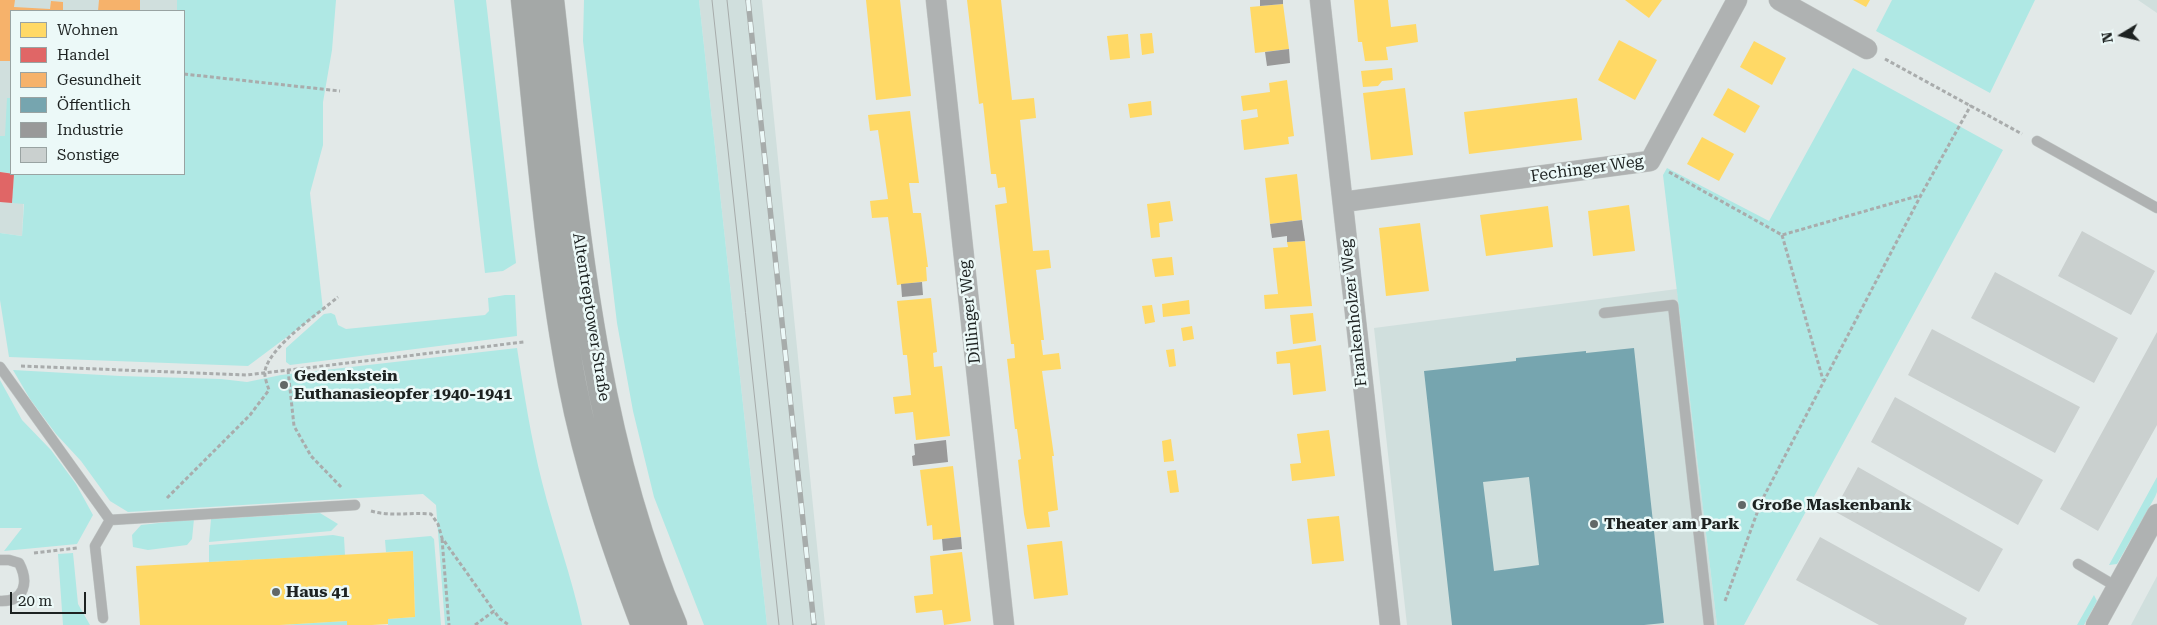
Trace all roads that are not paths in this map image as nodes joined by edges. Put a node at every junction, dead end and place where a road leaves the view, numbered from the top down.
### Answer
1 (525, 0) edge
2 (550, 0) edge
3 (936, 0) edge
4 (1320, 0) edge
5 (1737, 0) edge
6 (1779, 0) edge
7 (1867, 49) road end
8 (2037, 142) road end
9 (1343, 202) junction
10 (2157, 208) edge
11 (1604, 313) dead end
12 (0, 367) edge
13 (355, 505) road end
14 (2157, 514) edge
15 (110, 520) junction
16 (0, 560) edge
17 (2078, 564) dead end
18 (2117, 586) junction
19 (0, 601) edge
20 (103, 618) dead end
21 (645, 625) edge
22 (673, 625) edge
23 (1004, 625) edge
24 (1390, 625) edge
25 (1709, 625) edge
26 (2096, 625) edge

1 - 21 main road, Altentreptower Straße
2 - 22 main road, Altentreptower Straße
3 - 23 street, Dillinger Weg
4 - 9 street, Frankenholzer Weg
5 - 9 street, Fechinger Weg
6 - 7 street
8 - 10 lane
9 - 24 street, Frankenholzer Weg
11 - 25 lane
12 - 15 lane
13 - 15 lane
14 - 18 street
15 - 20 lane
16 - 19 lane
17 - 18 lane
18 - 26 street

